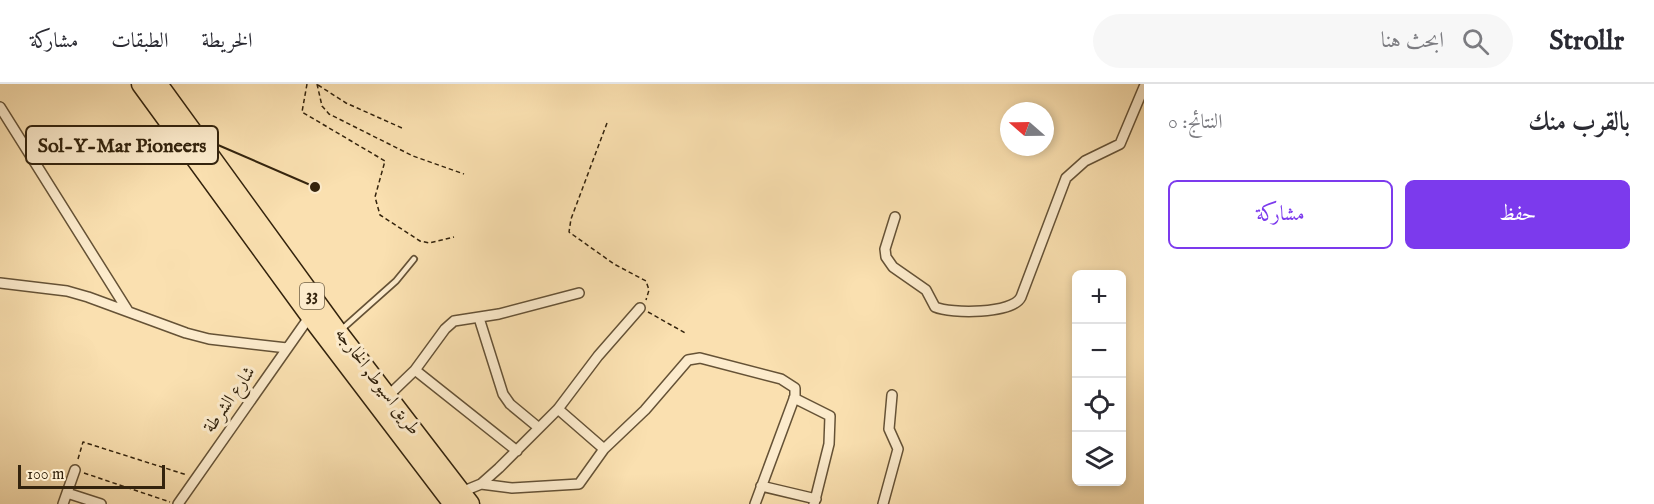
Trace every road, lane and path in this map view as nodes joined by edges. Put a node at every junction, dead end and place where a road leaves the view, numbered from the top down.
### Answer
1 (141, 84) edge
2 (158, 84) edge
3 (307, 84) edge
4 (317, 84) edge
5 (1144, 87) edge
6 (0, 107) edge
7 (607, 123) dead end
8 (402, 128) dead end
9 (464, 174) dead end
10 (216, 176) junction
11 (895, 217) dead end
12 (454, 237) dead end
13 (414, 259) dead end
14 (0, 283) edge
15 (579, 293) dead end
16 (640, 308) junction
17 (128, 311) junction
18 (310, 316) junction
19 (479, 318) junction
20 (687, 334) dead end
21 (333, 335) junction
22 (287, 348) junction
23 (415, 370) junction
24 (892, 395) dead end
25 (388, 396) junction
26 (794, 398) junction
27 (558, 409) junction
28 (539, 428) junction
29 (604, 449) junction
30 (517, 451) junction
31 (75, 470) junction
32 (196, 477) junction
33 (481, 484) junction
34 (760, 486) junction
35 (67, 493) junction
36 (456, 501) edge
37 (815, 501) edge
38 (63, 504) edge
39 (101, 504) edge
40 (177, 504) edge
41 (756, 504) edge
42 (883, 504) edge

1 - 10 highway, طريق اسيوط, الخارجه / 33
2 - 10 highway, طريق اسيوط, الخارجه / 33
3 - 12 path
4 - 8 path
4 - 9 path
5 - 11 street
6 - 17 street
7 - 16 path
10 - 18 highway, طريق اسيوط, الخارجه / 33
10 - 21 highway, طريق اسيوط, الخارجه / 33
13 - 21 lane
14 - 17 street
15 - 19 street
16 - 20 path
16 - 27 street
17 - 22 street
18 - 21 highway, طريق اسيوط, الخارجه / 33
18 - 22 street, شارع الشرطة
19 - 23 street
19 - 28 street
21 - 25 highway, طريق اسيوط, الخارجه / 33
21 - 36 highway, طريق اسيوط, الخارجه / 33
22 - 32 street, شارع الشرطة
23 - 25 street
23 - 30 street
24 - 42 street
25 - 36 highway, طريق اسيوط, الخارجه / 33
26 - 29 street
26 - 34 street
26 - 37 street
27 - 28 street
27 - 29 street
28 - 30 street
29 - 33 street
30 - 33 street
31 - 32 path
31 - 35 street
31 - 40 path
32 - 40 street, شارع الشرطة
33 - 36 street
34 - 37 street
34 - 41 street
35 - 38 street
35 - 39 street

